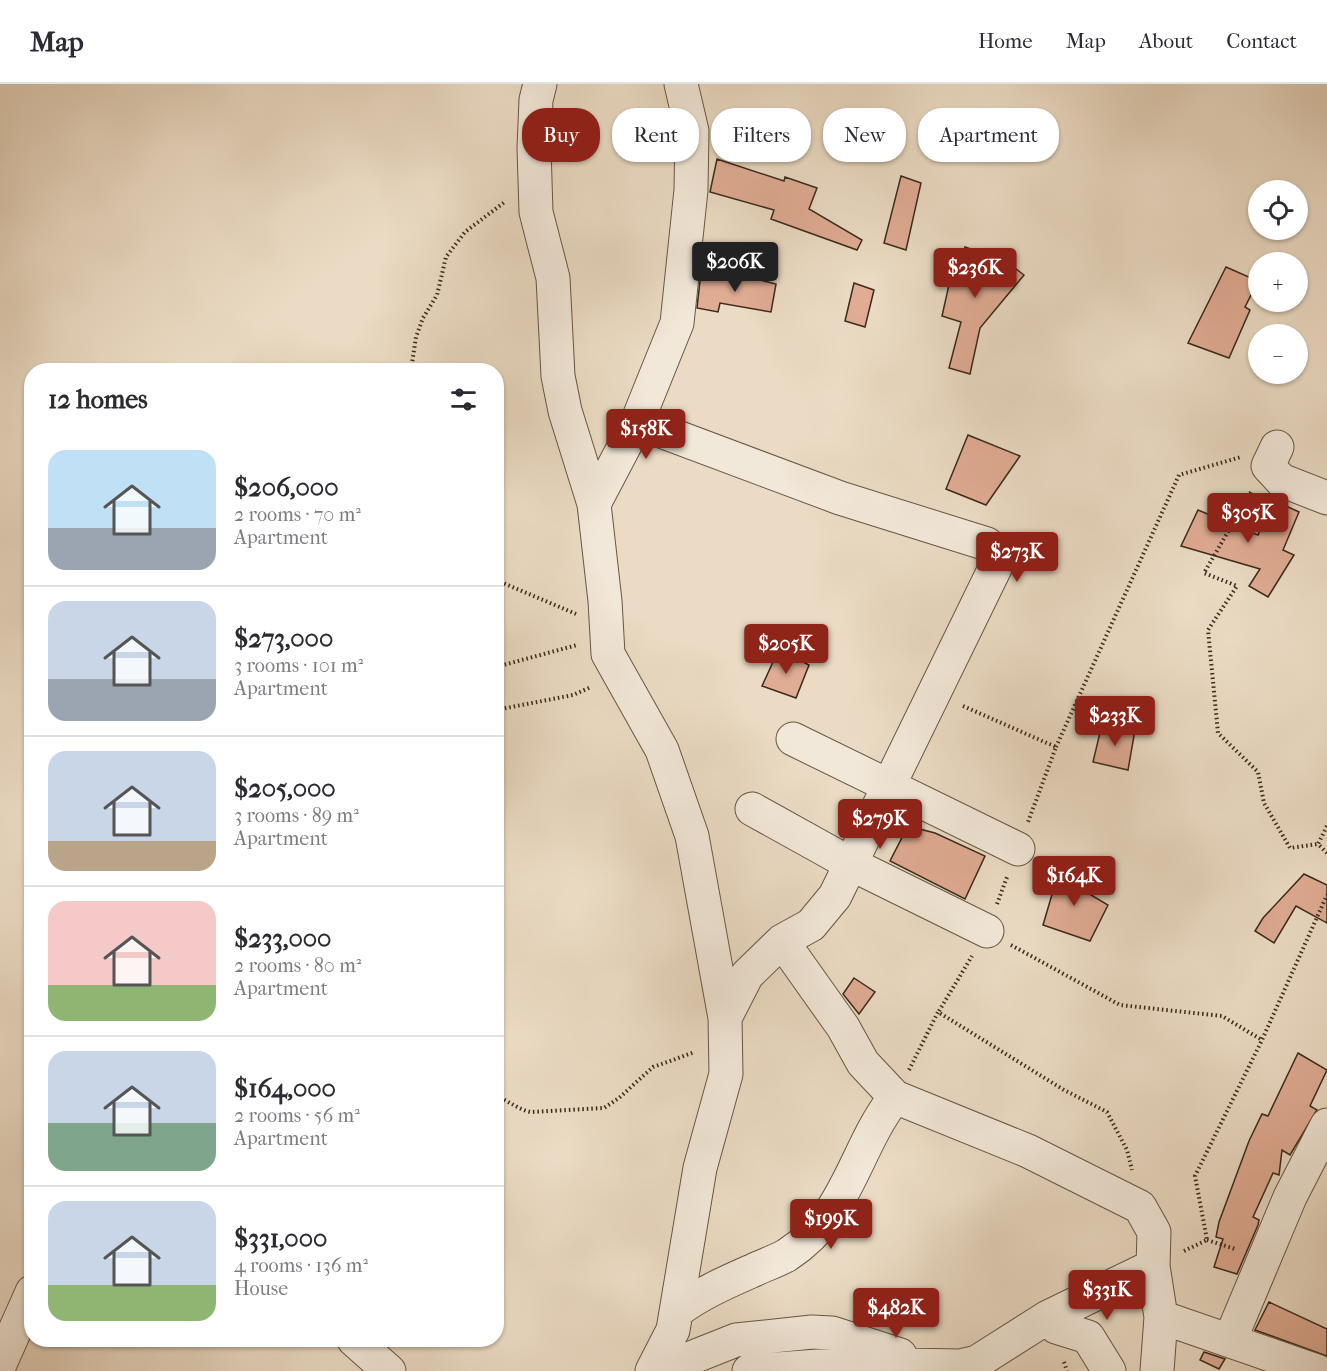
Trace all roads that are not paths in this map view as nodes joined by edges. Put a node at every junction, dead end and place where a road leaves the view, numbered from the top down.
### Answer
1 (540, 84) edge
2 (681, 84) edge
3 (637, 422) junction
4 (1277, 447) road end
5 (1327, 498) edge
6 (594, 504) junction
7 (793, 739) dead end
8 (888, 787) junction
9 (752, 809) dead end
10 (1018, 849) road end
11 (851, 864) junction
12 (987, 932) road end
13 (782, 941) junction
14 (726, 1029) junction
15 (895, 1097) junction
16 (1327, 1125) edge
17 (1153, 1266) junction
18 (24, 1310) edge
19 (677, 1311) junction
20 (1048, 1317) junction
21 (1161, 1317) junction
22 (1230, 1340) junction
23 (362, 1347) edge
24 (994, 1353) junction
25 (0, 1365) edge
26 (389, 1371) edge
27 (652, 1371) edge
28 (748, 1371) edge
29 (1109, 1371) edge
30 (1157, 1371) edge
31 (1317, 1371) edge

1 - 6 street
2 - 3 street
3 - 6 street
3 - 8 street
4 - 5 street
6 - 14 street
7 - 8 street
8 - 10 street
8 - 11 street
9 - 11 street
11 - 12 street
11 - 13 street
13 - 14 street
13 - 15 street
14 - 19 street
15 - 17 street
15 - 19 street
16 - 22 street
17 - 20 street
17 - 21 street
18 - 25 street
19 - 27 street
20 - 24 street
20 - 29 street
21 - 22 street
21 - 30 street
22 - 31 street
23 - 26 street
24 - 27 street
24 - 28 street

